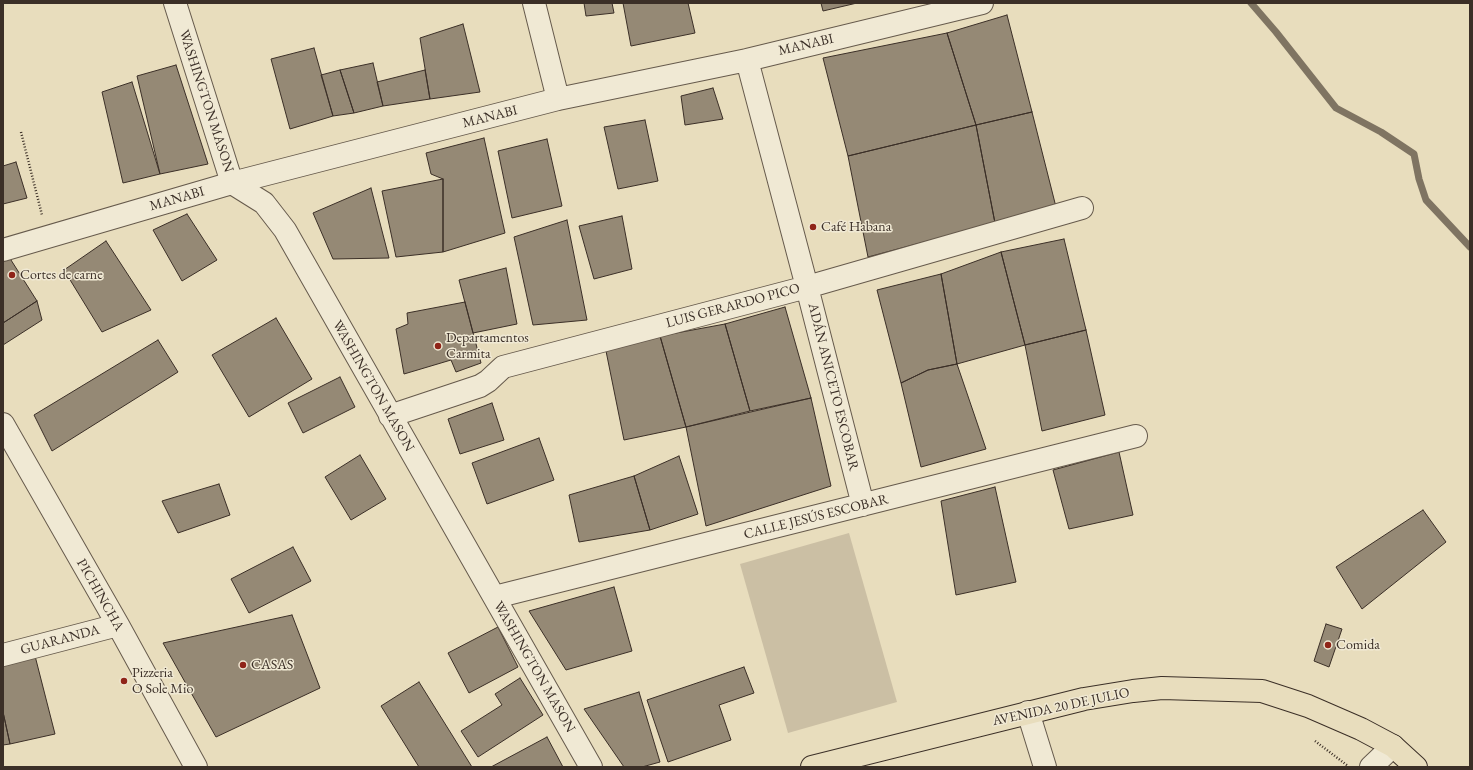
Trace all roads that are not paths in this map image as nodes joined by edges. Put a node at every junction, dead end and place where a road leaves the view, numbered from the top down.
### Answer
1 (175, 3) edge
2 (534, 3) edge
3 (982, 3) edge
4 (747, 60) junction
5 (558, 99) junction
6 (232, 183) junction
7 (1082, 208) dead end
8 (3, 250) edge
9 (807, 287) junction
10 (390, 416) junction
11 (3, 424) edge
12 (1136, 436) dead end
13 (863, 505) junction
14 (495, 597) junction
15 (118, 625) junction
16 (3, 655) edge
17 (1028, 712) junction
18 (1393, 746) junction
19 (196, 767) edge
20 (591, 767) edge
21 (812, 767) edge
22 (1045, 767) edge
23 (1371, 767) edge
24 (1416, 767) edge

1 - 6 street, WASHINGTON MASON
2 - 5 street
3 - 4 street, MANABI
4 - 5 street, MANABI
4 - 9 street, ADÁN ANICETO ESCOBAR
5 - 6 street, MANABI
6 - 8 street, MANABI
6 - 10 street, WASHINGTON MASON
7 - 9 street, LUIS GERARDO PICO
9 - 10 street, LUIS GERARDO PICO
9 - 13 street, ADÁN ANICETO ESCOBAR
10 - 14 street, WASHINGTON MASON
11 - 15 street, PICHINCHA
12 - 13 street, CALLE JESÚS ESCOBAR
13 - 14 street, CALLE JESÚS ESCOBAR
14 - 20 street, WASHINGTON MASON
15 - 16 street, GUARANDA
15 - 19 street, PICHINCHA
17 - 18 main road, AVENIDA 20 DE JULIO
17 - 21 main road, AVENIDA 20 DE JULIO
17 - 22 street
18 - 23 street
18 - 24 main road, AVENIDA 20 DE JULIO

